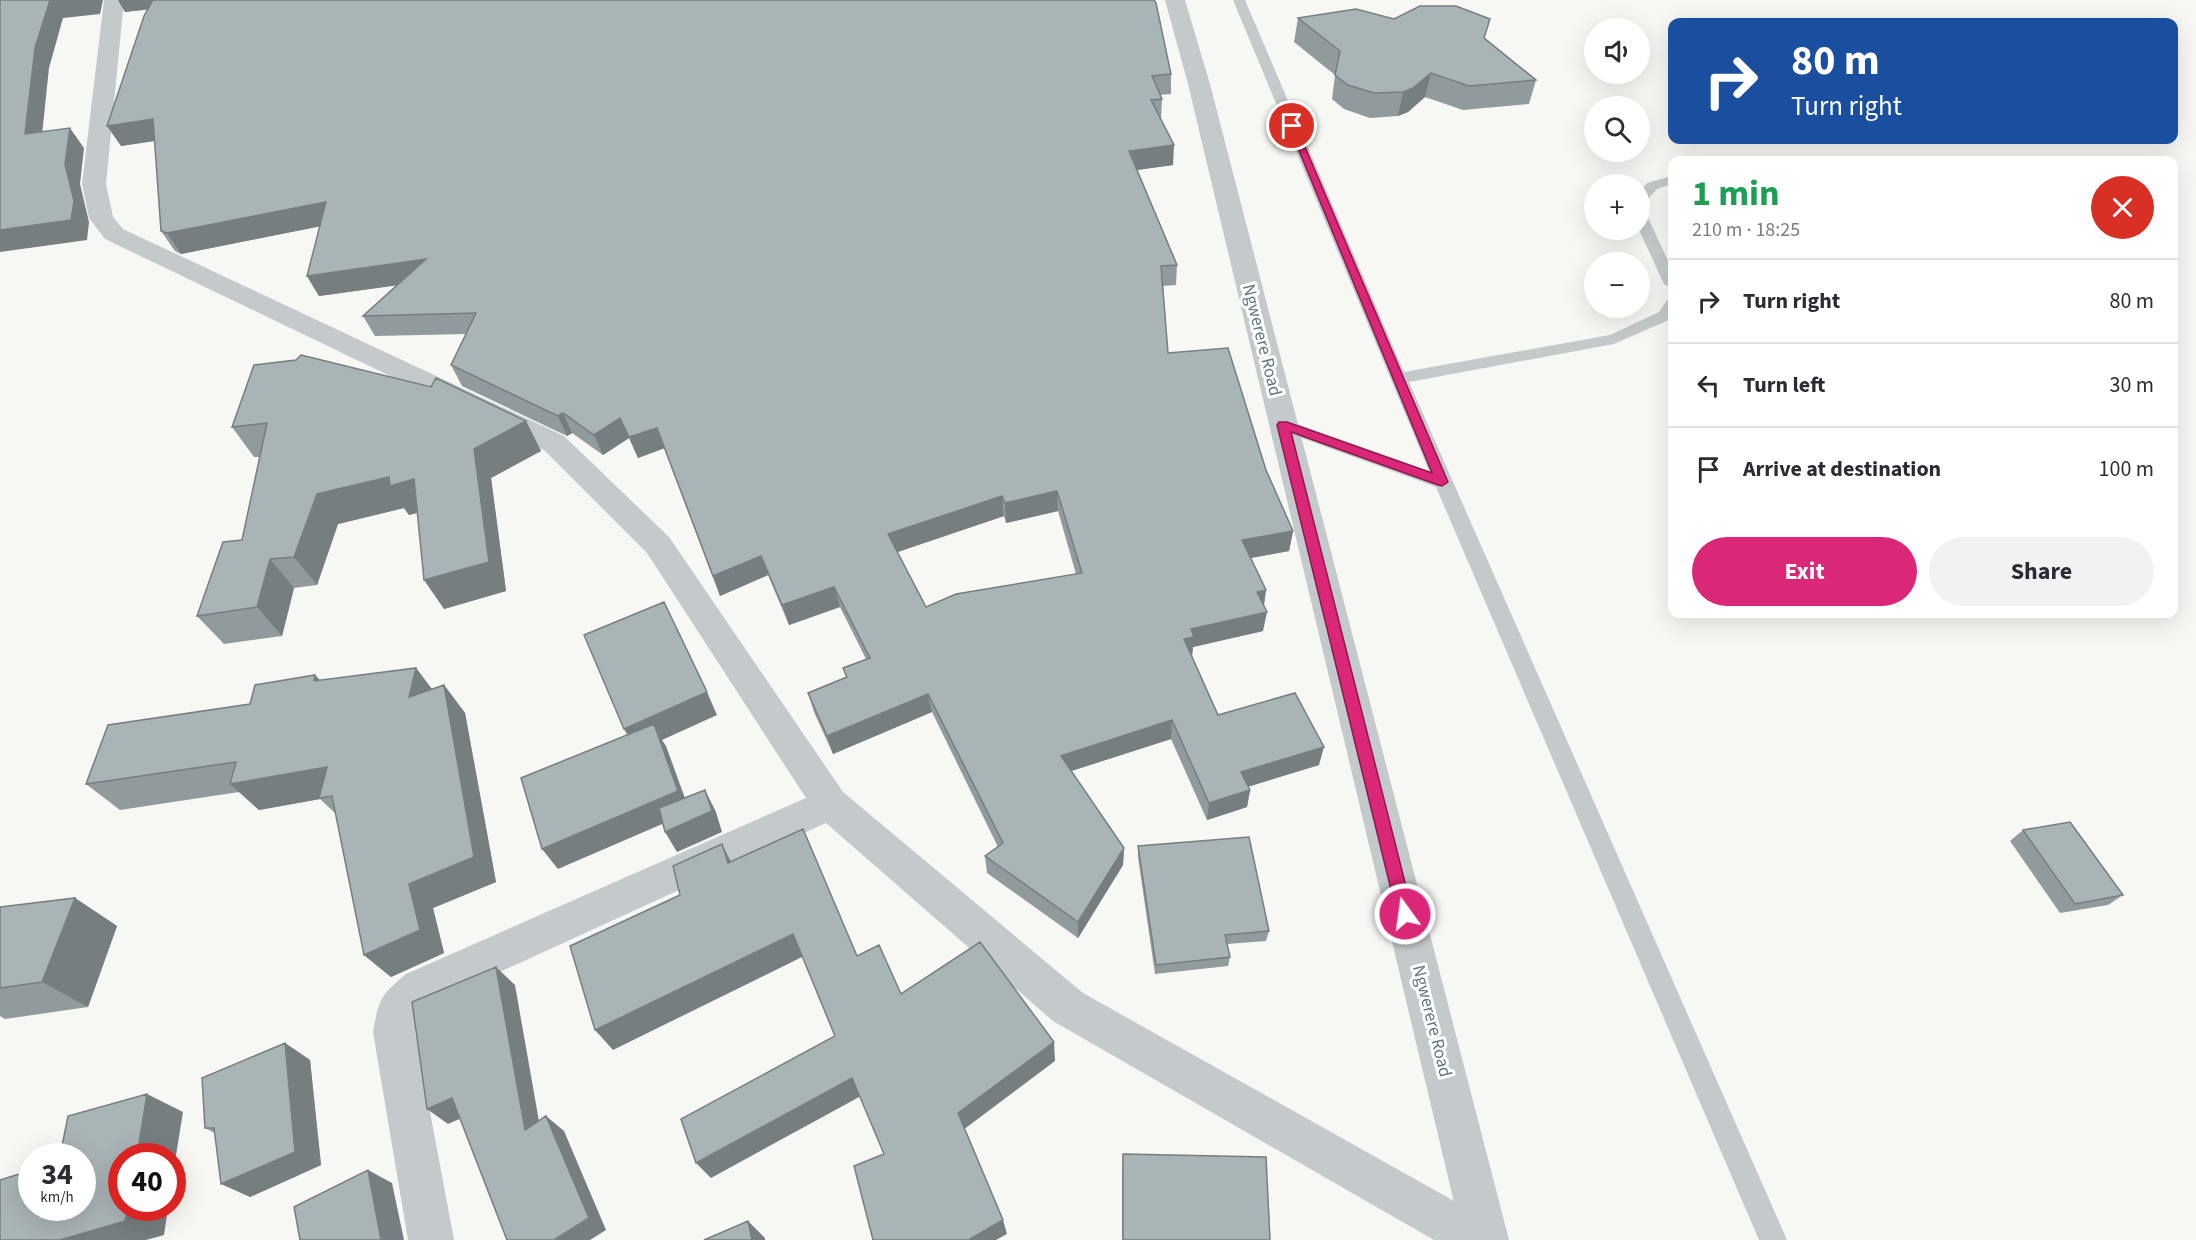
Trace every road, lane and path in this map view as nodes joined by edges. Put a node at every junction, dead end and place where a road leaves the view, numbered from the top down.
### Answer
1 (114, 0) edge
2 (1175, 0) edge
3 (1239, 0) edge
4 (1668, 181) edge
5 (1650, 188) edge
6 (1650, 237) edge
7 (1668, 276) edge
8 (1668, 310) edge
9 (1397, 379) junction
10 (1283, 425) junction
11 (1442, 482) junction
12 (830, 804) junction
13 (431, 1240) edge
14 (1479, 1240) edge
15 (1486, 1240) edge
16 (1773, 1240) edge

1 - 12 street
2 - 10 street, Ngwerere Road
3 - 9 lane
4 - 5 lane
6 - 7 lane
8 - 9 lane
9 - 11 lane
10 - 11 lane
10 - 15 street, Ngwerere Road
11 - 16 lane
12 - 13 street
12 - 14 street

